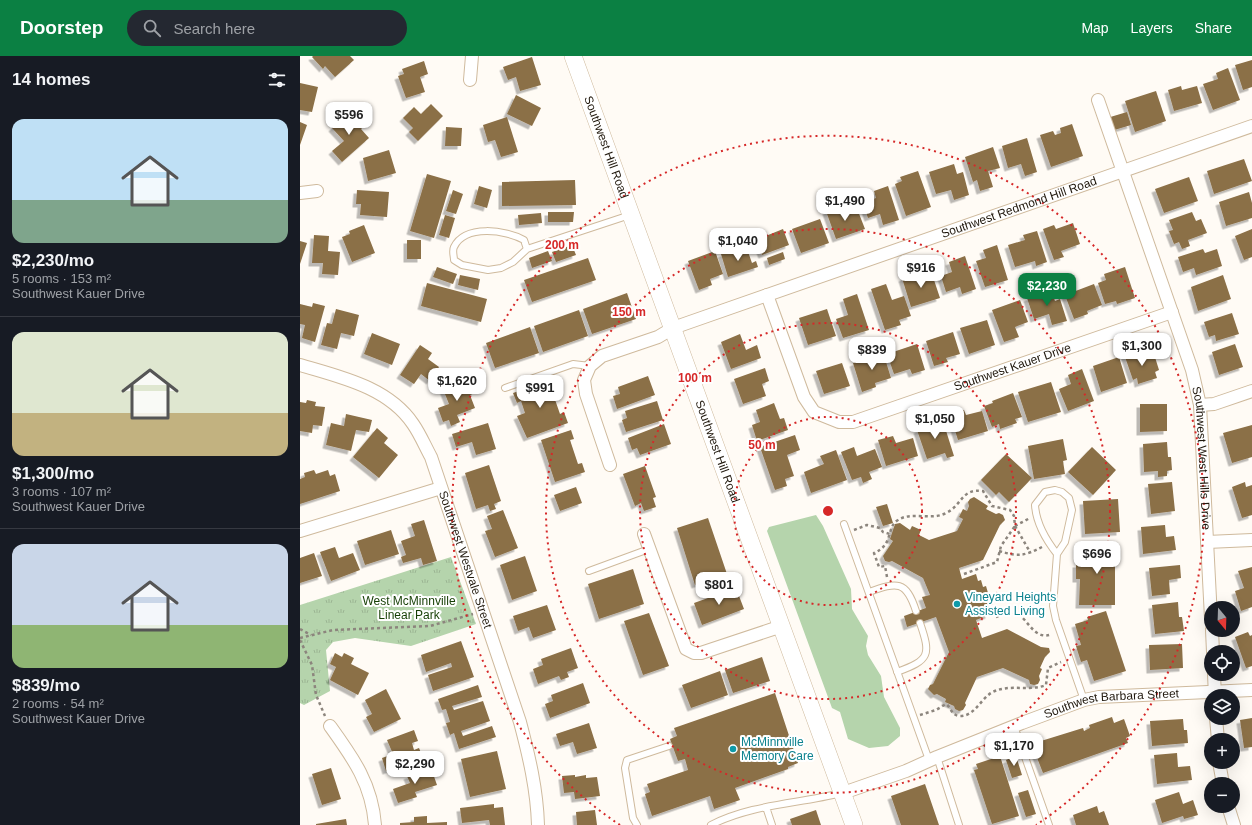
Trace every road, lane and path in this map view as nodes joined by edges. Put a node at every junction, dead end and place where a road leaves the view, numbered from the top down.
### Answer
1 (472, 56) edge
2 (573, 56) edge
3 (470, 80) dead end
4 (1098, 100) dead end
5 (1252, 126) edge
6 (1123, 171) junction
7 (317, 191) dead end
8 (300, 192) edge
9 (631, 214) junction
10 (527, 249) junction
11 (767, 295) junction
12 (1172, 312) junction
13 (673, 328) junction
14 (300, 365) edge
15 (590, 366) junction
16 (505, 388) dead end
17 (1252, 391) edge
18 (1200, 405) junction
19 (610, 465) dead end
20 (441, 488) junction
21 (1035, 515) junction
22 (844, 524) dead end
23 (1015, 526) junction
24 (300, 532) edge
25 (847, 532) junction
26 (644, 534) dead end
27 (890, 534) junction
28 (1252, 540) edge
29 (1207, 542) junction
30 (1049, 543) junction
31 (649, 549) junction
32 (999, 551) junction
33 (1030, 552) junction
34 (1057, 554) junction
35 (589, 571) dead end
36 (964, 574) dead end
37 (888, 585) junction
38 (868, 592) junction
39 (1210, 601) edge
40 (483, 611) junction
41 (916, 611) dead end
42 (996, 617) dead end
43 (920, 623) dead end
44 (782, 626) junction
45 (300, 629) edge
46 (1060, 632) junction
47 (311, 635) junction
48 (1052, 635) junction
49 (300, 639) edge
50 (1054, 642) dead end
51 (1059, 656) dead end
52 (897, 672) junction
53 (1252, 690) edge
54 (1240, 691) edge
55 (1204, 694) edge
56 (1084, 700) junction
57 (914, 717) junction
58 (330, 726) joint
59 (1014, 726) junction
60 (669, 746) dead end
61 (933, 758) junction
62 (842, 793) junction
63 (766, 807) junction
64 (1230, 813) edge
65 (376, 825) edge
66 (538, 825) edge
67 (637, 825) edge
68 (712, 825) edge
69 (772, 825) edge
70 (854, 825) edge
71 (960, 825) edge
72 (1049, 825) edge
73 (1234, 825) edge

1 - 3 street
2 - 9 street, Southwest Hill Road
4 - 6 street, Southwest West Hills Drive
5 - 6 street, Southwest Redmond Hill Road
6 - 11 street, Southwest Redmond Hill Road
6 - 12 street, Southwest West Hills Drive
7 - 8 street
9 - 10 lane
9 - 13 street, Southwest Hill Road
10 - 10 lane
11 - 12 street, Southwest Kauer Drive
11 - 13 street, Southwest Redmond Hill Road
12 - 18 street, Southwest West Hills Drive
13 - 15 street, Southwest Redmond Hill Road
13 - 44 street, Southwest Hill Road
14 - 20 street, Southwest Westvale Street
15 - 16 lane
15 - 19 street
17 - 18 street
18 - 29 street, Southwest West Hills Drive
20 - 24 street
20 - 40 street, Southwest Westvale Street
21 - 23 path
21 - 30 lane
21 - 34 lane
22 - 25 lane
23 - 27 path
23 - 32 path
23 - 33 path
25 - 27 path
25 - 38 lane
26 - 31 street
27 - 37 path
28 - 29 street
29 - 39 street, Southwest West Hills Drive
30 - 33 path
30 - 34 lane
31 - 35 lane
31 - 44 street
32 - 33 path
32 - 36 path
34 - 46 lane
37 - 38 lane
37 - 41 lane
38 - 52 lane
40 - 47 path
40 - 66 street, Southwest Westvale Street
42 - 48 path
43 - 52 lane
44 - 62 street, Southwest Hill Road
45 - 47 path
46 - 48 path
46 - 56 lane
47 - 49 path
48 - 50 path
49 - 58 path
51 - 57 path
52 - 57 lane
53 - 54 street, Southwest Barbara Street
55 - 56 street, Southwest Barbara Street
56 - 59 street, Southwest Barbara Street
57 - 61 lane
58 - 65 street
59 - 61 street, Southwest Barbara Street
59 - 72 lane
60 - 67 lane
61 - 62 street, Southwest Barbara Street
61 - 71 lane
62 - 63 lane
62 - 70 street, Southwest Hill Road
63 - 68 lane
63 - 69 lane
64 - 73 street

